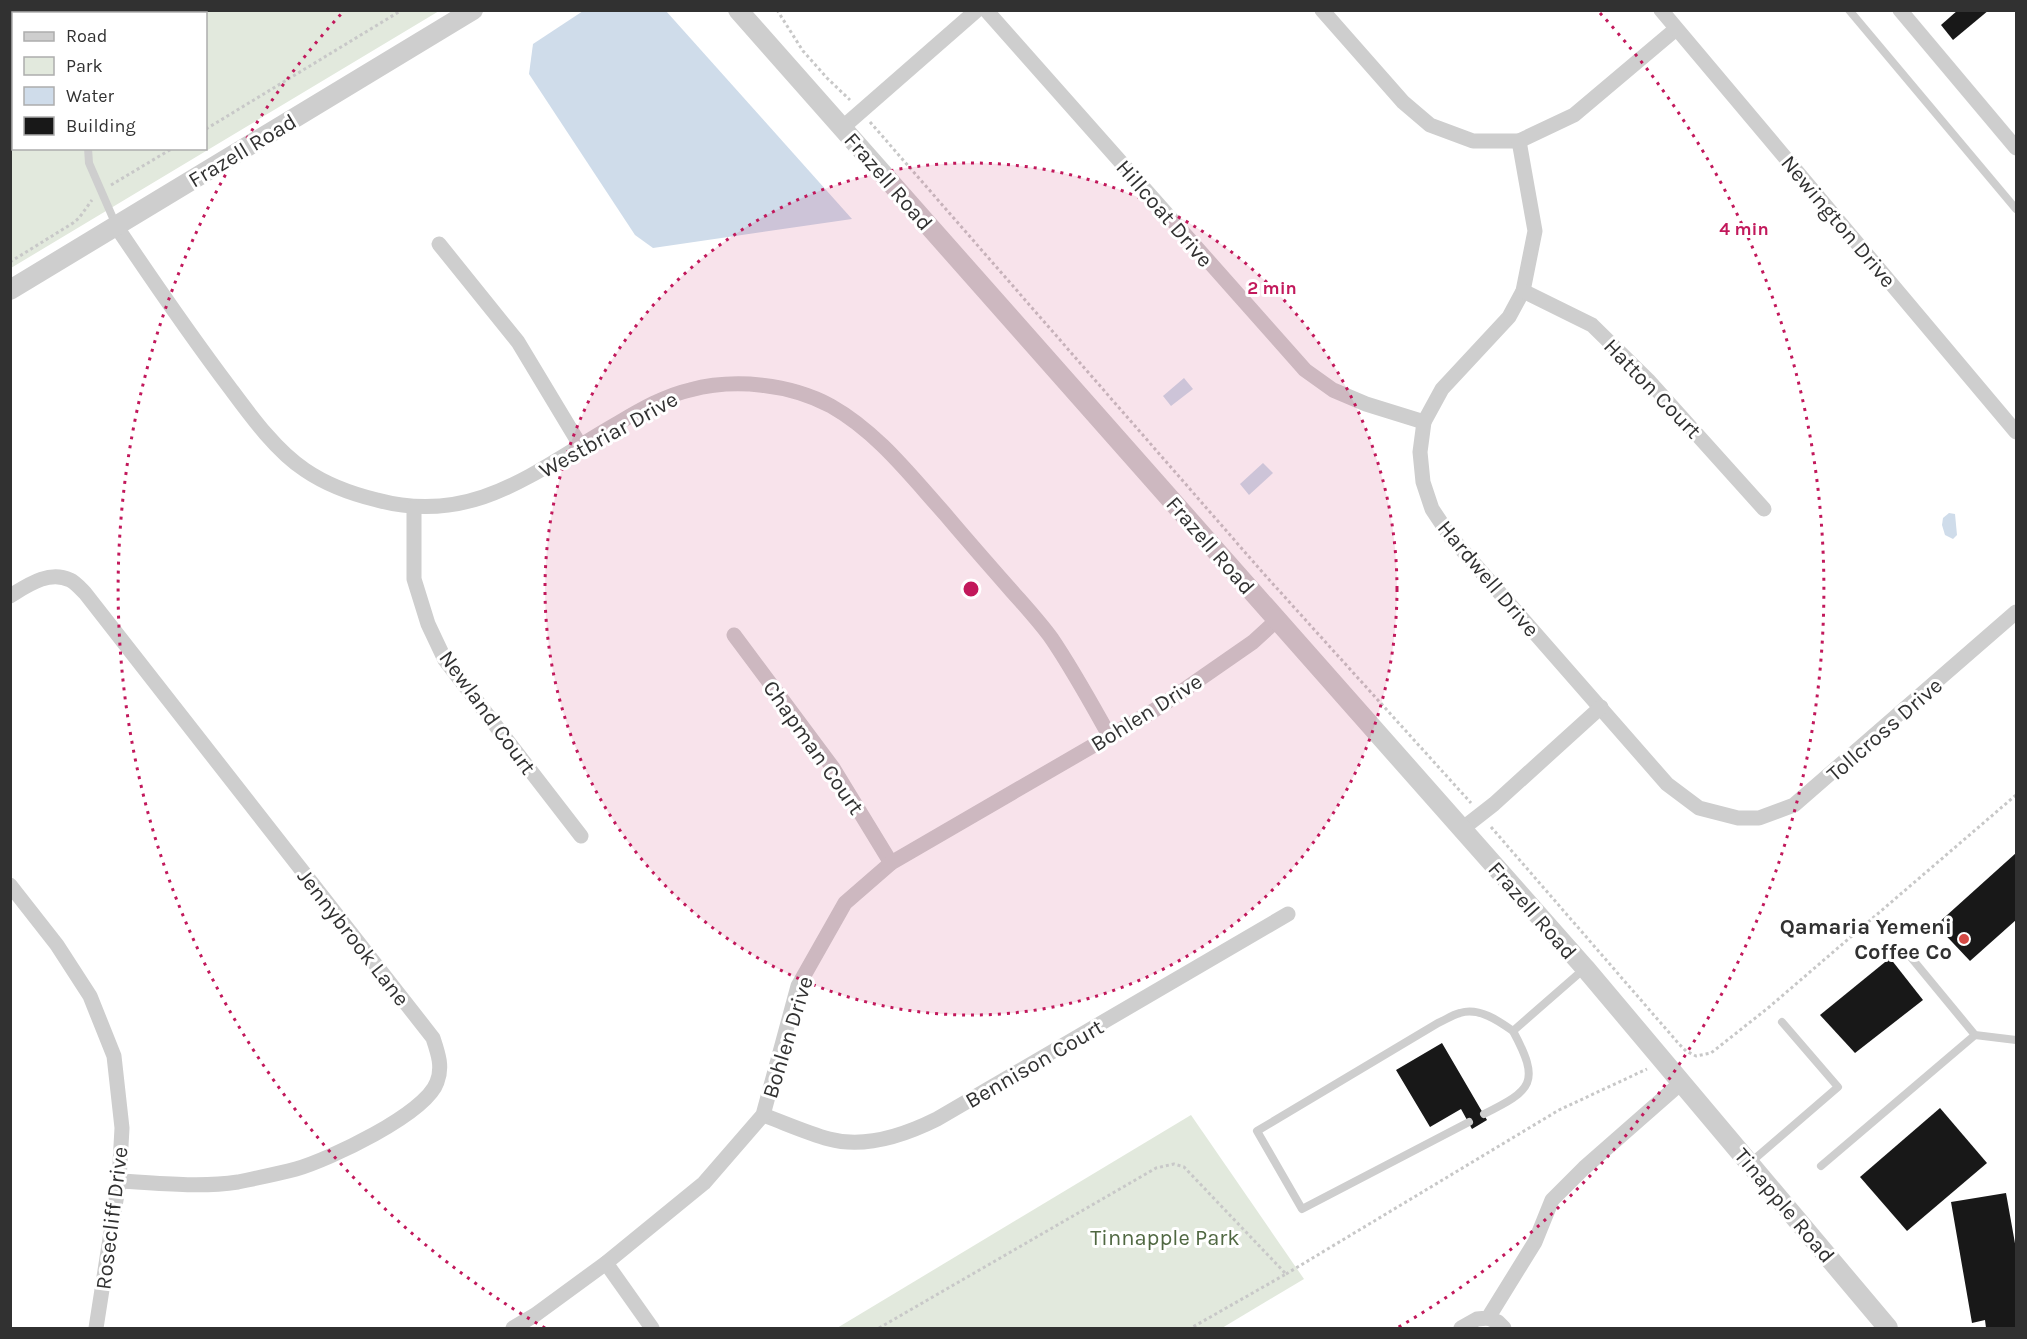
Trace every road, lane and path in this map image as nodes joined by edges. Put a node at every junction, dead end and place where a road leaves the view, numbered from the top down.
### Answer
1 (402, 10) edge
2 (473, 10) edge
3 (738, 10) edge
4 (777, 10) edge
5 (977, 10) edge
6 (986, 10) edge
7 (1322, 10) edge
8 (1661, 10) edge
9 (1849, 10) edge
10 (1900, 10) edge
11 (1676, 29) junction
12 (861, 112) junction
13 (207, 128) edge
14 (842, 128) junction
15 (1519, 141) junction
16 (2016, 148) edge
17 (88, 150) edge
18 (170, 150) edge
19 (101, 191) junction
20 (2016, 209) edge
21 (116, 226) junction
22 (439, 244) dead end
23 (10, 262) edge
24 (10, 290) edge
25 (1523, 291) junction
26 (1424, 422) junction
27 (2016, 432) edge
28 (580, 445) junction
29 (414, 507) junction
30 (1764, 509) dead end
31 (10, 596) edge
32 (2016, 612) edge
33 (1277, 620) junction
34 (734, 635) dead end
35 (1601, 707) junction
36 (1109, 735) junction
37 (2016, 795) edge
38 (1481, 815) junction
39 (1738, 818) joint
40 (1462, 829) junction
41 (581, 836) dead end
42 (891, 863) junction
43 (10, 885) edge
44 (1288, 914) dead end
45 (1909, 955) dead end
46 (1585, 968) junction
47 (1782, 1022) dead end
48 (1513, 1031) junction
49 (1975, 1035) junction
50 (2016, 1040) edge
51 (1644, 1072) dead end
52 (1682, 1083) junction
53 (1484, 1114) dead end
54 (763, 1115) junction
55 (1469, 1122) dead end
56 (1750, 1163) junction
57 (1821, 1166) dead end
58 (119, 1181) junction
59 (606, 1263) junction
60 (1286, 1274) junction
61 (1488, 1318) junction
62 (96, 1329) edge
63 (513, 1329) edge
64 (652, 1329) edge
65 (879, 1329) edge
66 (1191, 1329) edge
67 (1461, 1329) edge
68 (1504, 1329) edge
69 (1888, 1329) edge

1 - 13 path
2 - 21 street, Frazell Road
3 - 14 street, Frazell Road
4 - 12 path
5 - 12 street
6 - 26 street, Hillcoat Drive
7 - 15 street
8 - 11 street, Newington Drive
9 - 20 lane
10 - 16 street
11 - 15 street
11 - 27 street, Newington Drive
12 - 14 street
12 - 38 path
14 - 33 street, Frazell Road
15 - 25 street, Hardwell Drive
17 - 19 lane
18 - 19 path
19 - 21 lane
19 - 23 path
21 - 24 street, Frazell Road
21 - 29 street, Westbriar Drive
22 - 28 street
25 - 26 street, Hardwell Drive
25 - 30 street, Hatton Court
26 - 35 street, Hardwell Drive
28 - 29 street, Westbriar Drive
28 - 36 street, Westbriar Drive
29 - 41 street, Newland Court
31 - 58 street, Jennybrook Lane
32 - 39 street, Tollcross Drive
33 - 36 street, Bohlen Drive
33 - 40 street, Frazell Road
34 - 42 street, Chapman Court
35 - 38 street
35 - 39 street, Hardwell Drive
36 - 42 street, Bohlen Drive
37 - 38 path
38 - 40 street
40 - 46 street, Frazell Road
42 - 54 street, Bohlen Drive
43 - 58 street, Rosecliff Drive
44 - 54 street, Bennison Court
45 - 49 lane
46 - 48 lane
46 - 52 street, Frazell Road
47 - 56 lane
48 - 53 lane
48 - 55 lane
49 - 50 lane
49 - 57 lane
51 - 60 path
52 - 56 street, Tinapple Road
52 - 61 street
54 - 59 street, Bohlen Drive
56 - 69 street, Tinapple Road
58 - 62 street, Rosecliff Drive
59 - 63 street, Bohlen Drive
59 - 64 street
60 - 65 path
60 - 66 path
61 - 67 street
61 - 68 street

